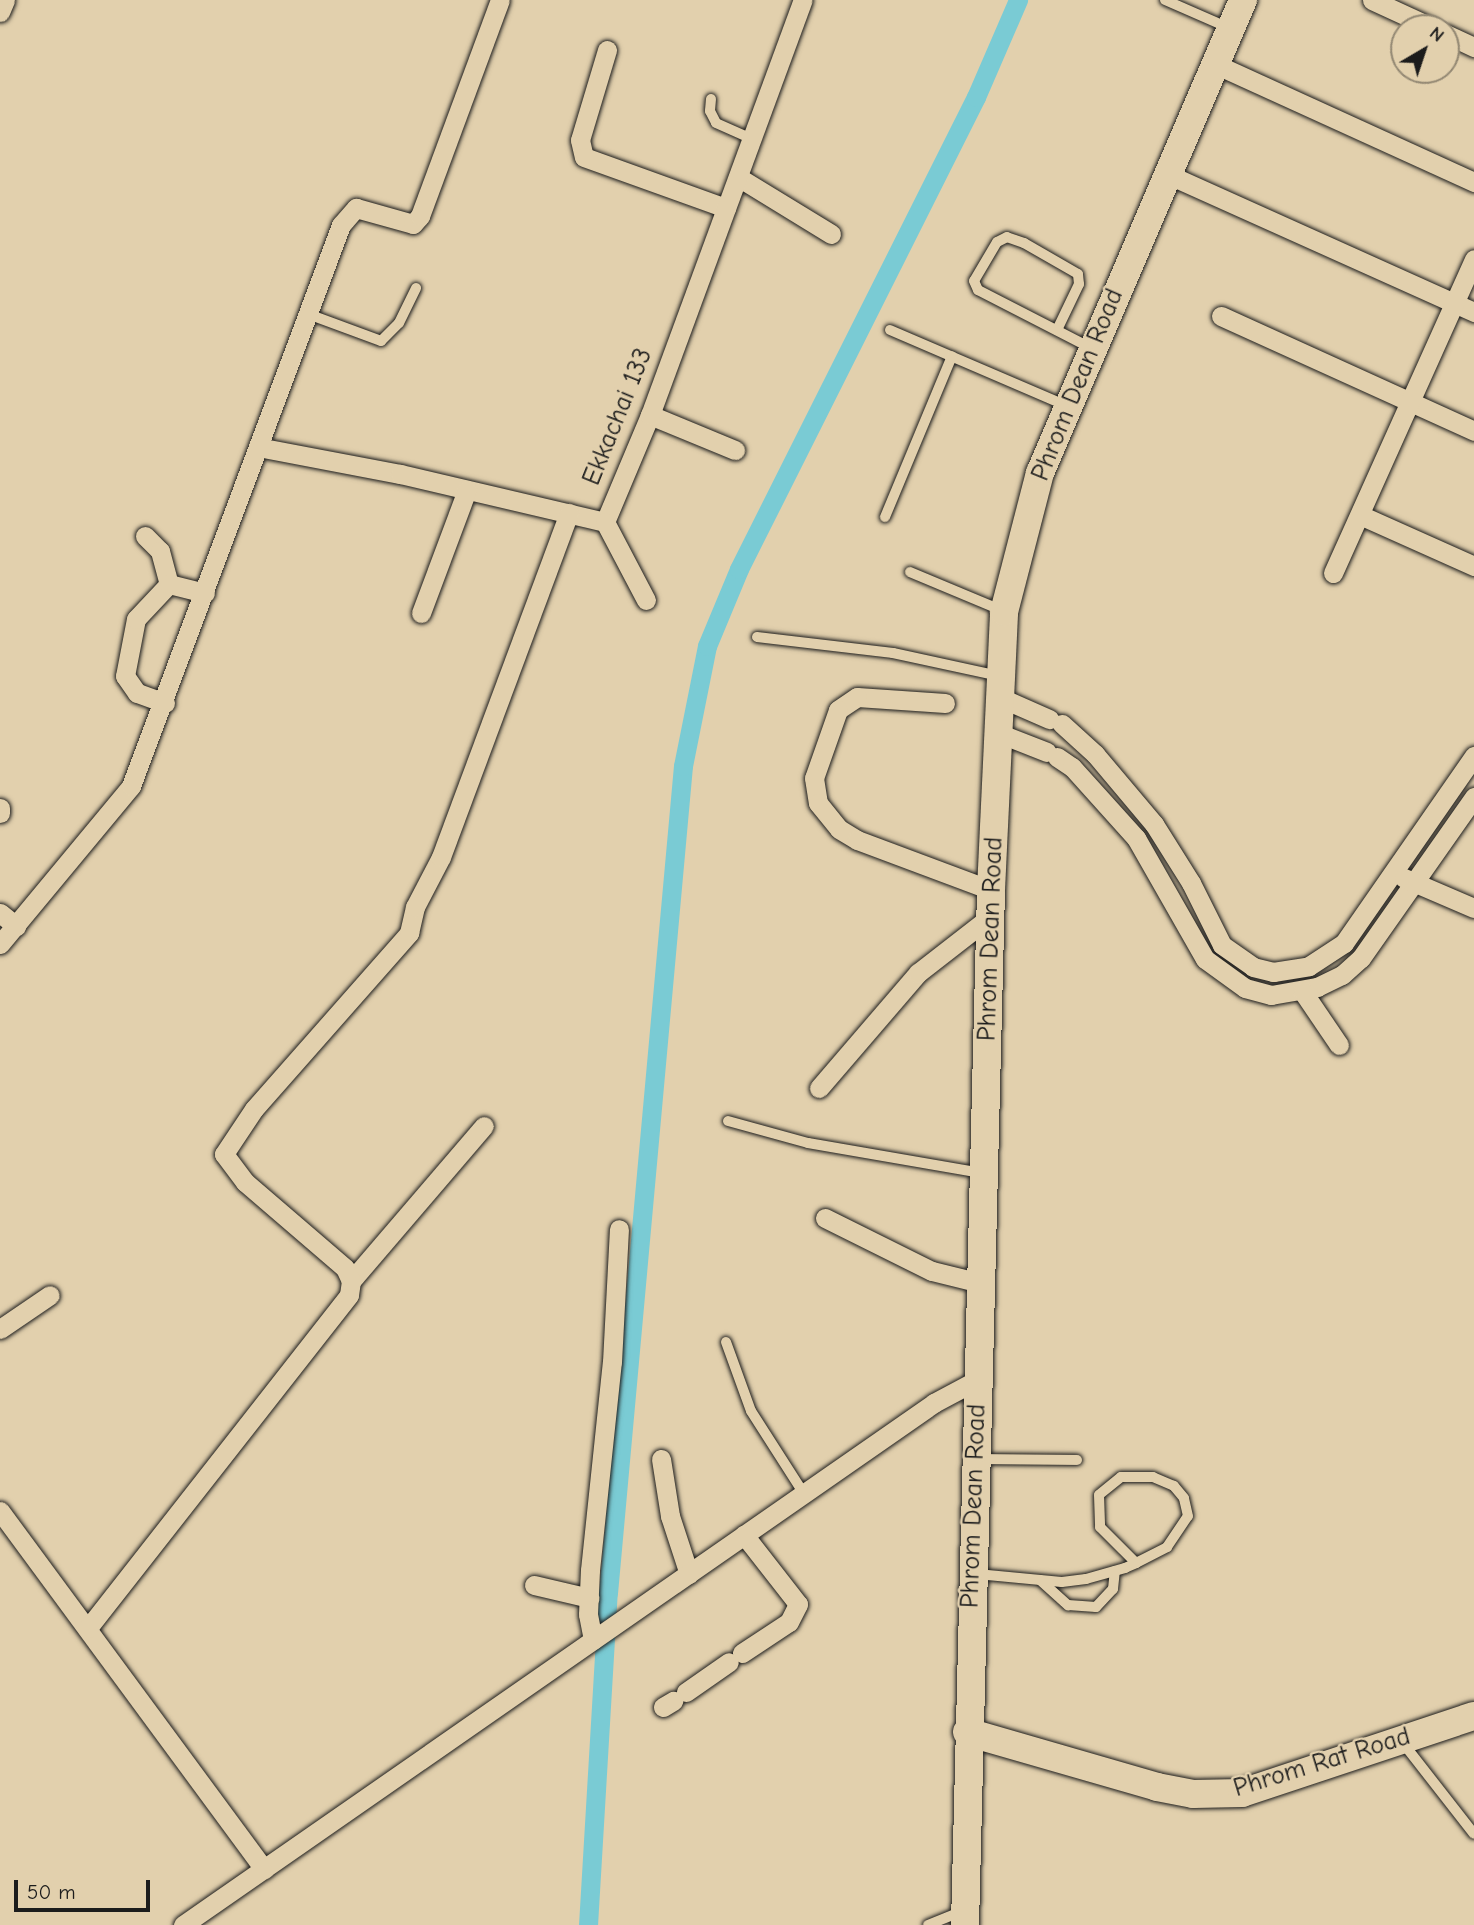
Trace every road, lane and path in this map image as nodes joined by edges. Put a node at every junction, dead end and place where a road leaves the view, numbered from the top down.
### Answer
1 (5, 0) edge
2 (500, 0) edge
3 (803, 0) edge
4 (1165, 0) edge
5 (1243, 0) edge
6 (1372, 0) edge
7 (0, 12) edge
8 (1402, 14) edge
9 (1231, 28) junction
10 (607, 50) dead end
11 (1215, 64) junction
12 (711, 99) dead end
13 (750, 138) junction
14 (1167, 174) junction
15 (738, 177) junction
16 (1474, 181) edge
17 (726, 208) junction
18 (831, 234) dead end
19 (1474, 259) edge
20 (416, 288) dead end
21 (1454, 304) junction
22 (1474, 312) edge
23 (308, 314) junction
24 (1221, 316) dead end
25 (890, 330) dead end
26 (1058, 330) junction
27 (1091, 348) junction
28 (952, 356) junction
29 (1410, 402) junction
30 (1067, 406) junction
31 (650, 415) junction
32 (1474, 431) edge
33 (258, 447) junction
34 (735, 450) dead end
35 (467, 490) junction
36 (569, 513) junction
37 (1360, 515) junction
38 (885, 516) dead end
39 (605, 522) junction
40 (145, 536) dead end
41 (1474, 566) edge
42 (910, 572) dead end
43 (1333, 573) dead end
44 (169, 584) junction
45 (205, 593) junction
46 (646, 600) dead end
47 (1004, 612) junction
48 (421, 613) dead end
49 (757, 637) dead end
50 (1000, 686) junction
51 (165, 703) junction
52 (945, 703) dead end
53 (1061, 725) junction
54 (1001, 734) junction
55 (1055, 757) junction
56 (1471, 766) edge
57 (1474, 797) edge
58 (1185, 873) junction
59 (1396, 873) junction
60 (1416, 884) junction
61 (1167, 887) junction
62 (991, 890) junction
63 (1474, 908) edge
64 (0, 914) edge
65 (990, 917) junction
66 (16, 926) junction
67 (0, 944) edge
68 (1303, 992) junction
69 (1339, 1045) dead end
70 (818, 1088) dead end
71 (728, 1121) dead end
72 (484, 1126) dead end
73 (984, 1174) junction
74 (825, 1218) dead end
75 (619, 1229) dead end
76 (351, 1281) junction
77 (981, 1283) junction
78 (50, 1295) dead end
79 (0, 1329) edge
80 (726, 1342) dead end
81 (977, 1380) junction
82 (662, 1459) dead end
83 (975, 1459) junction
84 (1077, 1460) dead end
85 (804, 1494) junction
86 (0, 1511) edge
87 (744, 1535) junction
88 (1136, 1563) junction
89 (1115, 1571) junction
90 (971, 1573) junction
91 (689, 1574) junction
92 (1040, 1580) junction
93 (534, 1586) dead end
94 (589, 1598) junction
95 (88, 1628) junction
96 (597, 1638) junction
97 (674, 1700) dead end
98 (1474, 1716) edge
99 (967, 1732) junction
100 (1400, 1740) junction
101 (1474, 1834) edge
102 (264, 1869) junction
103 (965, 1917) edge
104 (183, 1925) edge
105 (928, 1925) edge

1 - 7 street
2 - 23 street
3 - 13 street, Ekkachai 133
4 - 9 lane
5 - 9 main road, Phrom Dean Road
6 - 8 street
9 - 11 main road, Phrom Dean Road
10 - 17 street
11 - 14 main road, Phrom Dean Road
11 - 16 street
12 - 13 lane
13 - 15 street, Ekkachai 133
14 - 21 street
14 - 27 main road, Phrom Dean Road
15 - 17 street, Ekkachai 133
15 - 18 street
17 - 31 street, Ekkachai 133
19 - 21 street
20 - 23 lane
21 - 22 street
21 - 29 street
23 - 33 street
24 - 29 street
25 - 28 lane
26 - 26 lane
26 - 27 lane
27 - 30 main road, Phrom Dean Road
28 - 30 lane
28 - 38 lane
29 - 32 street
29 - 37 street
30 - 47 main road, Phrom Dean Road
31 - 34 street
31 - 39 street, Ekkachai 133
33 - 35 street, Ekkachai 133
33 - 45 street
35 - 36 street, Ekkachai 133
35 - 48 street
36 - 39 street, Ekkachai 133
36 - 76 street
37 - 41 street
37 - 43 street
39 - 46 street
40 - 44 street
42 - 47 lane
44 - 45 street
44 - 51 street
45 - 51 street
47 - 50 main road, Phrom Dean Road
49 - 50 lane
50 - 53 street
50 - 54 main road, Phrom Dean Road
51 - 66 street
52 - 62 street
53 - 55 street
53 - 58 street
54 - 55 street
54 - 62 main road, Phrom Dean Road
55 - 61 street
56 - 59 street
57 - 60 street
58 - 59 street
58 - 61 street
59 - 60 street
60 - 63 street
60 - 68 street
61 - 68 street
62 - 65 main road, Phrom Dean Road
64 - 66 street
65 - 70 street
65 - 73 main road, Phrom Dean Road
66 - 67 street
68 - 69 street
71 - 73 lane
72 - 76 street
73 - 77 main road, Phrom Dean Road
74 - 77 street
75 - 94 street
76 - 95 street
77 - 81 main road, Phrom Dean Road
78 - 79 street
80 - 85 lane
81 - 83 main road, Phrom Dean Road
81 - 85 street
82 - 91 street
83 - 84 lane
83 - 90 main road, Phrom Dean Road
85 - 87 street
86 - 95 street
87 - 91 street
87 - 97 street
88 - 88 lane
88 - 89 lane
89 - 92 lane
89 - 92 lane
90 - 92 lane
90 - 99 main road, Phrom Dean Road
91 - 96 street
93 - 94 street
94 - 96 street
95 - 102 street
96 - 102 street
98 - 100 main road, Phrom Rat Road
99 - 100 main road, Phrom Rat Road
99 - 103 main road, Phrom Dean Road
100 - 101 lane
102 - 104 street
103 - 105 lane

